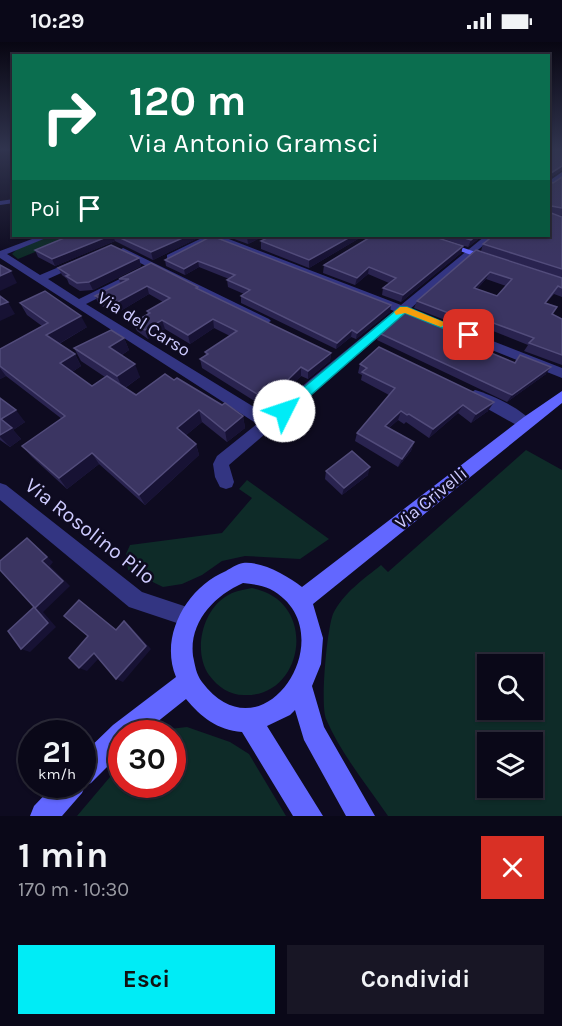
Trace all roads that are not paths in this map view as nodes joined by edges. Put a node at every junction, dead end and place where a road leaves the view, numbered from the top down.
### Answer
1 (44, 237) edge
2 (211, 237) edge
3 (216, 237) edge
4 (425, 237) edge
5 (489, 237) edge
6 (264, 241) edge
7 (114, 246) edge
8 (249, 249) junction
9 (470, 252) junction
10 (0, 254) edge
11 (85, 259) edge
12 (502, 263) edge
13 (153, 266) junction
14 (40, 279) junction
15 (79, 303) junction
16 (404, 309) junction
17 (272, 325) edge
18 (562, 373) edge
19 (466, 391) edge
20 (562, 396) edge
21 (525, 423) junction
22 (269, 424) junction
23 (226, 482) dead end
24 (0, 490) edge
25 (301, 600) junction
26 (189, 617) junction
27 (188, 682) junction
28 (301, 687) junction
29 (140, 720) edge
30 (249, 720) junction
31 (108, 748) edge
32 (96, 760) edge
33 (60, 798) edge
34 (44, 816) edge
35 (309, 816) edge
36 (361, 816) edge

1 - 10 street
2 - 13 street
3 - 8 street
4 - 9 street
5 - 9 street
6 - 8 street
7 - 13 street
8 - 16 street
9 - 12 street
9 - 16 street
10 - 14 street, Via del Carso
11 - 14 street
13 - 15 street
13 - 17 street
14 - 15 street, Via del Carso
15 - 22 street, Via del Carso
16 - 18 street
16 - 22 street
19 - 21 street
20 - 21 street, Via Crivelli
21 - 25 street, Via Crivelli
22 - 23 street
24 - 26 street, Via Rosolino Pilo
25 - 26 street
25 - 28 street
26 - 27 street
27 - 29 street
27 - 30 street
28 - 30 street
28 - 36 street
30 - 35 street
31 - 32 street
33 - 34 street

